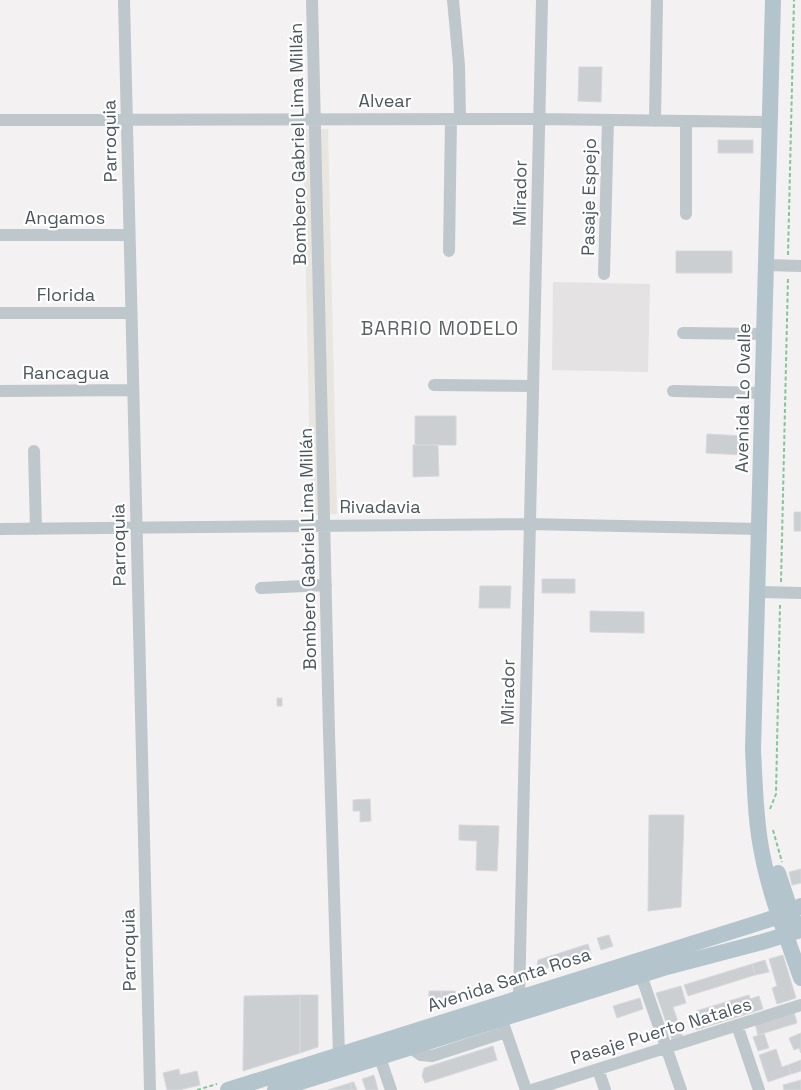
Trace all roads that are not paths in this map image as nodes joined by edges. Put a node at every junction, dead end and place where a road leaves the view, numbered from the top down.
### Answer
1 (124, 0) edge
2 (312, 0) edge
3 (453, 0) edge
4 (542, 0) edge
5 (657, 0) edge
6 (773, 0) edge
7 (126, 119) junction
8 (315, 119) junction
9 (456, 119) junction
10 (539, 119) junction
11 (0, 120) edge
12 (608, 120) junction
13 (656, 120) junction
14 (686, 121) junction
15 (770, 122) junction
16 (686, 214) dead end
17 (0, 235) edge
18 (129, 235) junction
19 (448, 251) dead end
20 (766, 265) junction
21 (801, 266) edge
22 (604, 274) dead end
23 (0, 313) edge
24 (131, 313) junction
25 (683, 333) dead end
26 (764, 334) junction
27 (434, 385) dead end
28 (533, 386) junction
29 (0, 390) edge
30 (133, 390) junction
31 (673, 391) dead end
32 (763, 393) junction
33 (34, 451) dead end
34 (529, 524) junction
35 (325, 525) junction
36 (136, 528) junction
37 (0, 529) edge
38 (36, 529) junction
39 (760, 529) junction
40 (326, 585) junction
41 (261, 588) dead end
42 (758, 592) junction
43 (801, 593) edge
44 (793, 911) edge
45 (797, 934) edge
46 (641, 975) junction
47 (801, 978) edge
48 (519, 998) junction
49 (801, 1005) edge
50 (504, 1025) junction
51 (737, 1026) junction
52 (666, 1048) junction
53 (339, 1055) junction
54 (380, 1058) junction
55 (598, 1069) junction
56 (150, 1090) edge
57 (228, 1090) edge
58 (275, 1090) edge
59 (391, 1090) edge
60 (526, 1090) edge
61 (532, 1090) edge
62 (605, 1090) edge
63 (681, 1090) edge
64 (759, 1090) edge

1 - 7 street, Parroquia
2 - 8 street, Bombero Gabriel Lima Millán
3 - 9 street
4 - 10 street, Mirador
5 - 13 street
6 - 15 main road, Avenida Lo Ovalle
7 - 8 street, Alvear
7 - 11 street, Alvear
7 - 18 street, Parroquia
8 - 9 street, Alvear
8 - 35 street, Bombero Gabriel Lima Millán
9 - 10 street, Alvear
9 - 19 street
10 - 12 street, Alvear
10 - 28 street, Mirador
12 - 13 street, Alvear
12 - 22 street, Pasaje Espejo
13 - 14 street, Alvear
14 - 15 street, Alvear
14 - 16 street
15 - 20 main road, Avenida Lo Ovalle
17 - 18 street, Angamos
18 - 24 street, Parroquia
20 - 21 street
20 - 26 main road, Avenida Lo Ovalle
23 - 24 street, Florida
24 - 30 street, Parroquia
25 - 26 street
26 - 32 main road, Avenida Lo Ovalle
27 - 28 street
28 - 34 street, Mirador
29 - 30 street, Rancagua
30 - 36 street, Parroquia
31 - 32 street
32 - 39 main road, Avenida Lo Ovalle
33 - 38 street
34 - 35 street, Rivadavia
34 - 39 street, Rivadavia
34 - 48 street, Mirador
35 - 36 street, Rivadavia
35 - 40 street, Bombero Gabriel Lima Millán
36 - 38 street, Rivadavia
36 - 56 street, Parroquia
37 - 38 street, Rivadavia
39 - 42 main road, Avenida Lo Ovalle
40 - 41 street
40 - 53 street, Bombero Gabriel Lima Millán
42 - 43 street
42 - 44 main road, Avenida Lo Ovalle
44 - 45 main road, Avenida Lo Ovalle
44 - 48 main road, Avenida Santa Rosa
45 - 46 main road, Avenida Santa Rosa
45 - 47 main road, Avenida Lo Ovalle
46 - 50 main road, Avenida Santa Rosa
46 - 52 street
48 - 53 main road, Avenida Santa Rosa
49 - 51 street, Pasaje Puerto Natales
50 - 54 main road, Avenida Santa Rosa
50 - 60 street
51 - 52 street, Pasaje Puerto Natales
51 - 64 street
52 - 55 street, Pasaje Puerto Natales
52 - 63 street
53 - 54 street
53 - 57 main road, Avenida Santa Rosa
54 - 58 main road, Avenida Santa Rosa
54 - 59 street
55 - 61 street, Pasaje Puerto Natales
55 - 62 street

